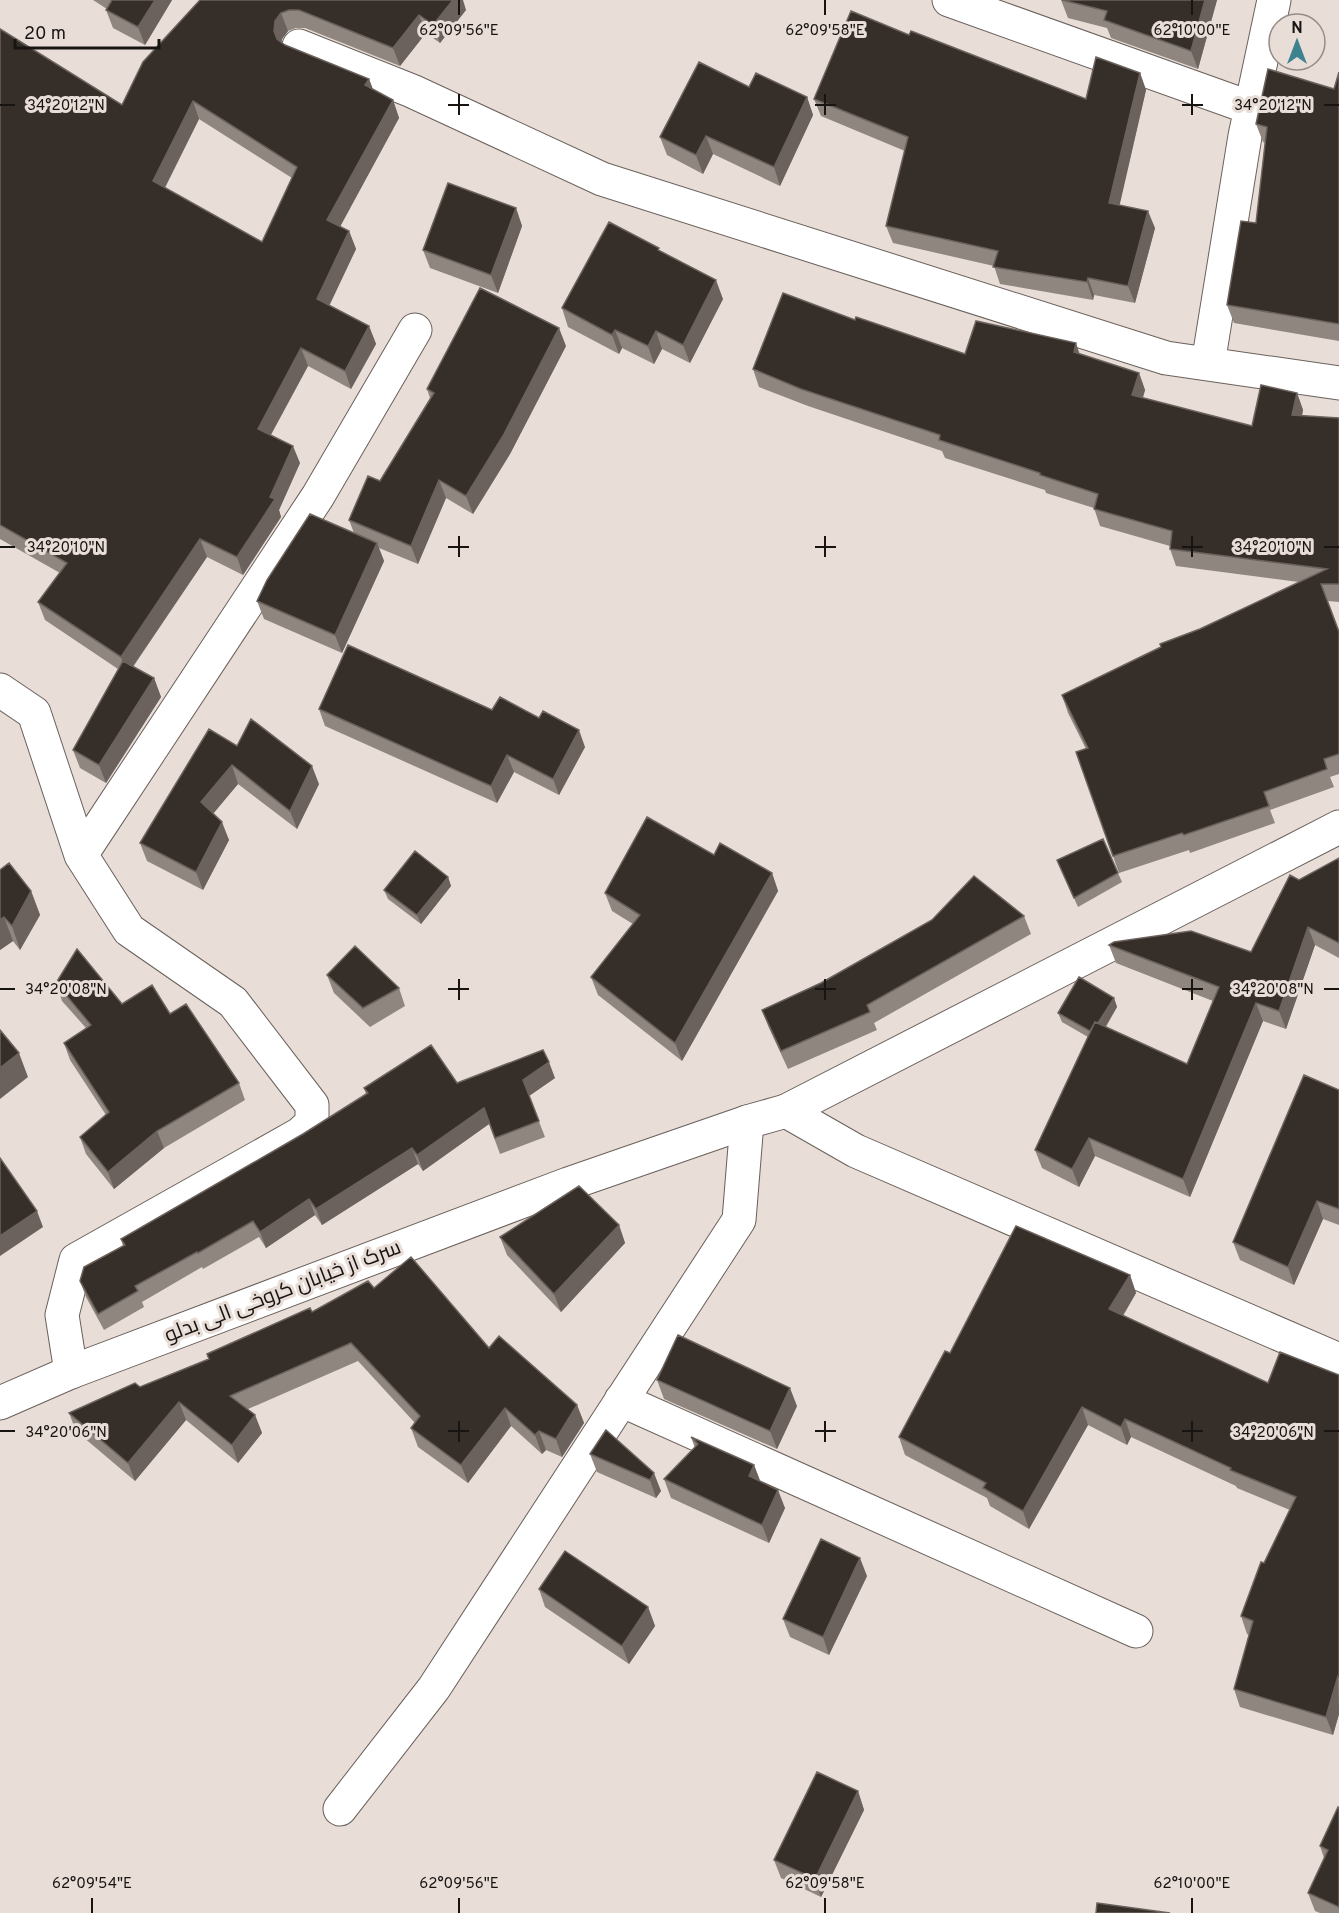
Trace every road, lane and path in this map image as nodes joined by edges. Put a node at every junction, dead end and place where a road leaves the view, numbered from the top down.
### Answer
1 (949, 0) edge
2 (1274, 0) edge
3 (299, 46) dead end
4 (1251, 108) junction
5 (415, 330) dead end
6 (1208, 364) junction
7 (1339, 383) edge
8 (0, 690) edge
9 (1339, 827) edge
10 (81, 855) junction
11 (786, 1112) junction
12 (747, 1122) junction
13 (1339, 1360) edge
14 (71, 1372) junction
15 (621, 1400) junction
16 (0, 1403) edge
17 (1136, 1631) dead end
18 (340, 1809) dead end

1 - 4 street
2 - 4 street
3 - 6 street
4 - 6 street
5 - 10 street
6 - 7 street
8 - 10 street
9 - 11 street, سرک از خیابان کروخی الی بدلو
10 - 14 street
11 - 12 street, سرک از خیابان کروخی الی بدلو
11 - 13 street
12 - 14 street, سرک از خیابان کروخی الی بدلو
12 - 15 street
14 - 16 street, سرک از خیابان کروخی الی بدلو
15 - 17 street
15 - 18 street

